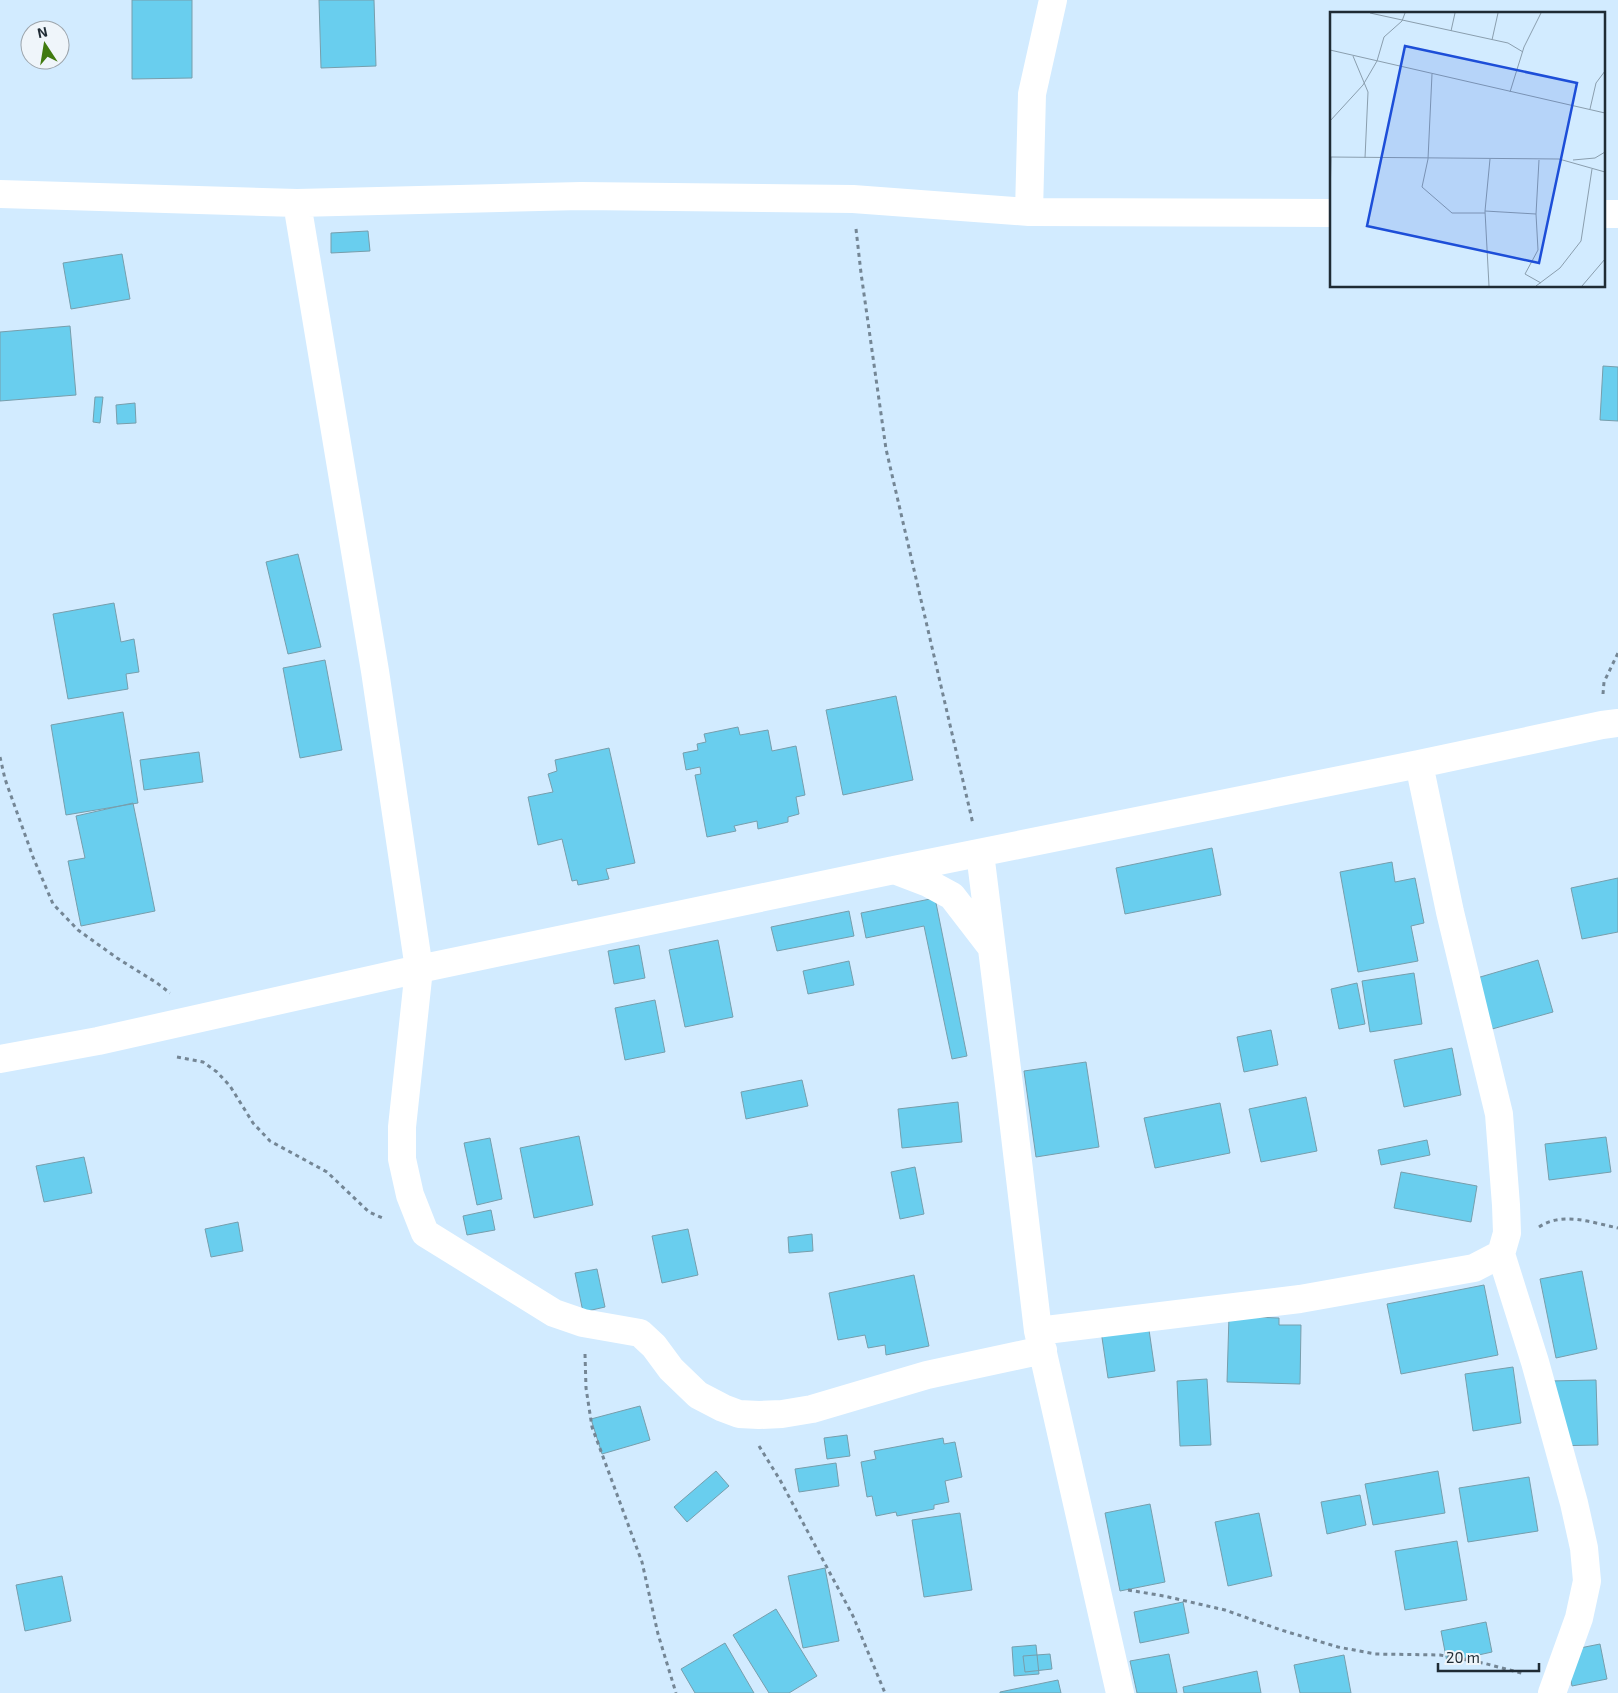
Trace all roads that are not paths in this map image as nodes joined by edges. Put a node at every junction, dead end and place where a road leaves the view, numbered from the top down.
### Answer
1 (1053, 0) edge
2 (0, 194) edge
3 (297, 203) junction
4 (1029, 212) junction
5 (1330, 213) edge
6 (1610, 724) edge
7 (1419, 764) junction
8 (980, 853) junction
9 (894, 870) junction
10 (992, 948) junction
11 (419, 969) junction
12 (0, 1059) edge
13 (1501, 1254) junction
14 (1040, 1341) junction
15 (1553, 1688) edge
16 (1120, 1693) edge

1 - 4 street
2 - 3 street
3 - 4 street
3 - 11 street
4 - 5 street
6 - 7 street
7 - 8 street
7 - 13 street
8 - 9 street
8 - 10 street
9 - 10 street
9 - 11 street
10 - 14 street
11 - 12 street
11 - 14 street
13 - 14 street
13 - 15 street
14 - 16 street

